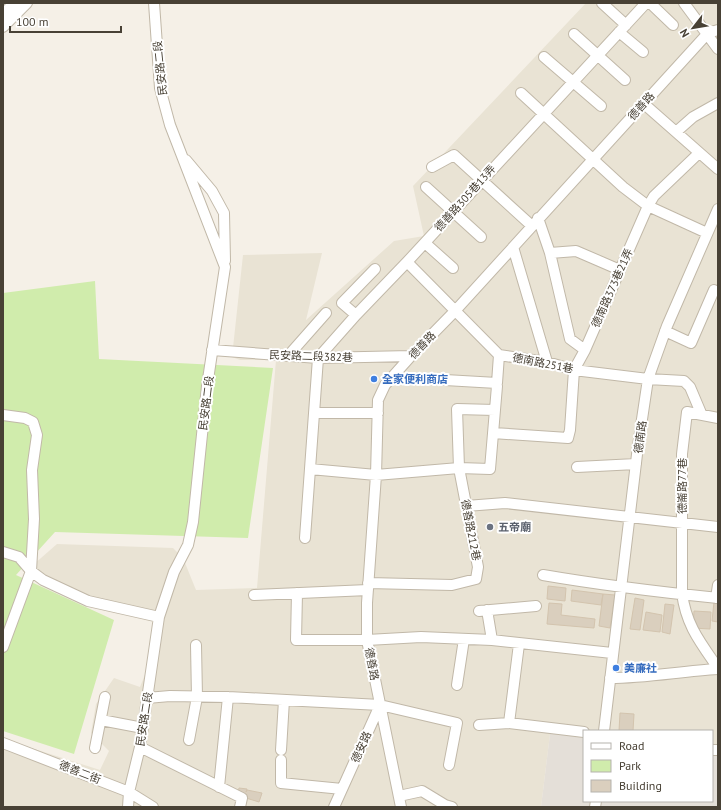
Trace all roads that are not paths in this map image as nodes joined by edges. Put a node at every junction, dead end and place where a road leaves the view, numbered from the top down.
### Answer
1 (14, 3) edge
2 (27, 3) edge
3 (154, 3) edge
4 (602, 3) edge
5 (646, 3) edge
6 (684, 3) edge
7 (3, 14) edge
8 (673, 25) dead end
9 (3, 27) edge
10 (622, 28) junction
11 (718, 30) edge
12 (708, 33) junction
13 (574, 34) dead end
14 (718, 49) edge
15 (643, 52) dead end
16 (598, 54) junction
17 (544, 57) dead end
18 (625, 80) dead end
19 (573, 81) junction
20 (521, 93) dead end
21 (643, 103) junction
22 (718, 103) edge
23 (600, 106) dead end
24 (543, 114) junction
25 (676, 132) junction
26 (699, 153) junction
27 (181, 154) junction
28 (592, 159) junction
29 (432, 167) dead end
30 (718, 169) edge
31 (483, 179) junction
32 (426, 187) dead end
33 (648, 206) junction
34 (718, 209) edge
35 (453, 212) junction
36 (535, 222) junction
37 (707, 233) junction
38 (481, 237) dead end
39 (425, 243) junction
40 (512, 247) junction
41 (550, 253) junction
42 (407, 262) junction
43 (225, 267) junction
44 (453, 268) dead end
45 (375, 269) dead end
46 (620, 270) junction
47 (714, 290) dead end
48 (455, 311) junction
49 (326, 313) dead end
50 (356, 315) junction
51 (665, 331) junction
52 (212, 350) junction
53 (585, 350) junction
54 (499, 355) junction
55 (288, 356) junction
56 (411, 356) junction
57 (318, 358) junction
58 (547, 362) junction
59 (574, 370) junction
60 (648, 379) junction
61 (445, 380) dead end
62 (497, 386) dead end
63 (495, 410) junction
64 (314, 413) junction
65 (378, 413) junction
66 (701, 413) junction
67 (3, 415) edge
68 (718, 418) edge
69 (493, 433) junction
70 (636, 464) junction
71 (577, 466) dead end
72 (459, 468) junction
73 (310, 469) junction
74 (376, 475) junction
75 (466, 506) junction
76 (629, 517) junction
77 (682, 523) junction
78 (718, 527) edge
79 (305, 538) dead end
80 (3, 552) edge
81 (31, 571) junction
82 (543, 575) dead end
83 (718, 585) edge
84 (368, 586) junction
85 (621, 588) junction
86 (297, 593) junction
87 (682, 593) junction
88 (254, 595) dead end
89 (717, 598) edge
90 (536, 606) dead end
91 (159, 617) junction
92 (464, 639) junction
93 (367, 640) junction
94 (492, 640) junction
95 (519, 644) junction
96 (196, 645) dead end
97 (3, 647) edge
98 (612, 653) junction
99 (718, 669) edge
100 (610, 678) junction
101 (457, 685) dead end
102 (105, 697) dead end
103 (228, 697) junction
104 (148, 698) junction
105 (197, 698) junction
106 (284, 700) junction
107 (380, 706) junction
108 (101, 720) junction
109 (509, 723) junction
110 (479, 725) dead end
111 (143, 728) junction
112 (604, 730) edge
113 (583, 732) edge
114 (190, 740) dead end
115 (3, 743) edge
116 (140, 747) junction
117 (95, 748) dead end
118 (282, 750) dead end
119 (281, 760) dead end
120 (449, 766) dead end
121 (220, 787) junction
122 (342, 789) junction
123 (129, 792) junction
124 (399, 796) junction
125 (241, 803) edge
126 (447, 806) edge
127 (128, 807) edge
128 (154, 807) edge
129 (334, 807) edge
130 (401, 807) edge

1 - 7 street
2 - 9 street
3 - 27 street, 民安路二段
4 - 10 street
5 - 8 street, 德善路305巷13弄
5 - 10 street, 德善路305巷13弄
6 - 12 street
10 - 15 street
10 - 16 street, 德善路305巷13弄
11 - 12 street
12 - 14 street
12 - 21 street, 德善路
13 - 16 street
16 - 18 street
16 - 19 street, 德善路305巷13弄
17 - 19 street
19 - 23 street
19 - 24 street, 德善路305巷13弄
20 - 24 street
21 - 25 street
21 - 28 street, 德善路
22 - 25 street
24 - 28 street
24 - 31 street, 德善路305巷13弄
25 - 26 street
26 - 30 street
26 - 33 street, 德南路373巷21弄
27 - 43 street, 民安路二段
27 - 43 street
28 - 33 street
28 - 36 street, 德善路
29 - 31 street
31 - 35 street, 德善路305巷13弄
31 - 36 street
32 - 35 street
33 - 37 street
33 - 46 street, 德南路373巷21弄
34 - 37 street, 德南路
35 - 38 street
35 - 39 street, 德善路305巷13弄
36 - 40 street, 德善路
36 - 41 street
37 - 51 street, 德南路
39 - 42 street, 德善路305巷13弄
39 - 44 street
40 - 48 street, 德善路
40 - 58 street
41 - 46 street
41 - 53 street
42 - 48 street, 德南路251巷
42 - 50 street, 德善路305巷13弄
43 - 52 street, 民安路二段
45 - 50 street
46 - 53 street, 德南路373巷21弄
47 - 51 street
48 - 54 street, 德南路251巷
48 - 56 street, 德善路
49 - 55 street
50 - 57 street, 德善路305巷13弄
51 - 60 street, 德南路
52 - 55 street, 民安路二段382巷
52 - 91 street, 民安路二段
53 - 59 street, 德南路373巷21弄
54 - 58 street, 德南路251巷
54 - 61 street
55 - 57 street, 民安路二段382巷
56 - 57 street, 民安路二段382巷
56 - 65 street, 德善路
57 - 64 street
58 - 59 street, 德南路251巷
59 - 60 street, 德南路251巷
59 - 69 street
60 - 66 street, 德南路251巷
60 - 70 street, 德南路
62 - 63 street
63 - 69 street
63 - 72 street, 德善路212巷
64 - 65 street
64 - 73 street
65 - 74 street, 德善路
66 - 68 street
66 - 77 street, 德崙路77巷
67 - 81 street
69 - 72 street
70 - 71 street
70 - 76 street, 德南路
72 - 74 street
72 - 75 street, 德善路212巷
73 - 74 street
73 - 79 street
74 - 84 street, 德善路
75 - 76 street
75 - 84 street, 德善路212巷
76 - 77 street
76 - 85 street, 德南路
77 - 78 street
77 - 87 street, 德崙路77巷
80 - 81 street
81 - 91 street
81 - 97 street
82 - 85 street
83 - 89 street
84 - 86 street
84 - 93 street, 德善路
85 - 87 street
85 - 98 street, 德南路
86 - 88 street
86 - 93 street
87 - 89 street
87 - 99 street, 德崙路77巷
90 - 94 street
91 - 104 street, 民安路二段
92 - 93 street
92 - 94 street
92 - 101 street
93 - 107 street, 德善路
94 - 95 street
95 - 98 street
95 - 109 street
96 - 105 street
98 - 100 street, 德南路
99 - 100 street
100 - 112 street, 德南路
102 - 108 street
103 - 105 street
103 - 106 street
103 - 121 street
104 - 105 street
104 - 111 street, 民安路二段
105 - 114 street
106 - 107 street
106 - 118 street
107 - 120 street
107 - 122 street, 德安路
107 - 124 street, 德善路
108 - 111 street
108 - 117 street
109 - 110 street
109 - 113 street
111 - 116 street, 民安路二段
115 - 123 street, 德善二街
116 - 121 street
116 - 123 street, 民安路二段
119 - 122 street
121 - 125 street
122 - 129 street, 德安路
123 - 127 street, 民安路二段
123 - 128 street, 德善二街
124 - 126 street
124 - 130 street, 德善路

